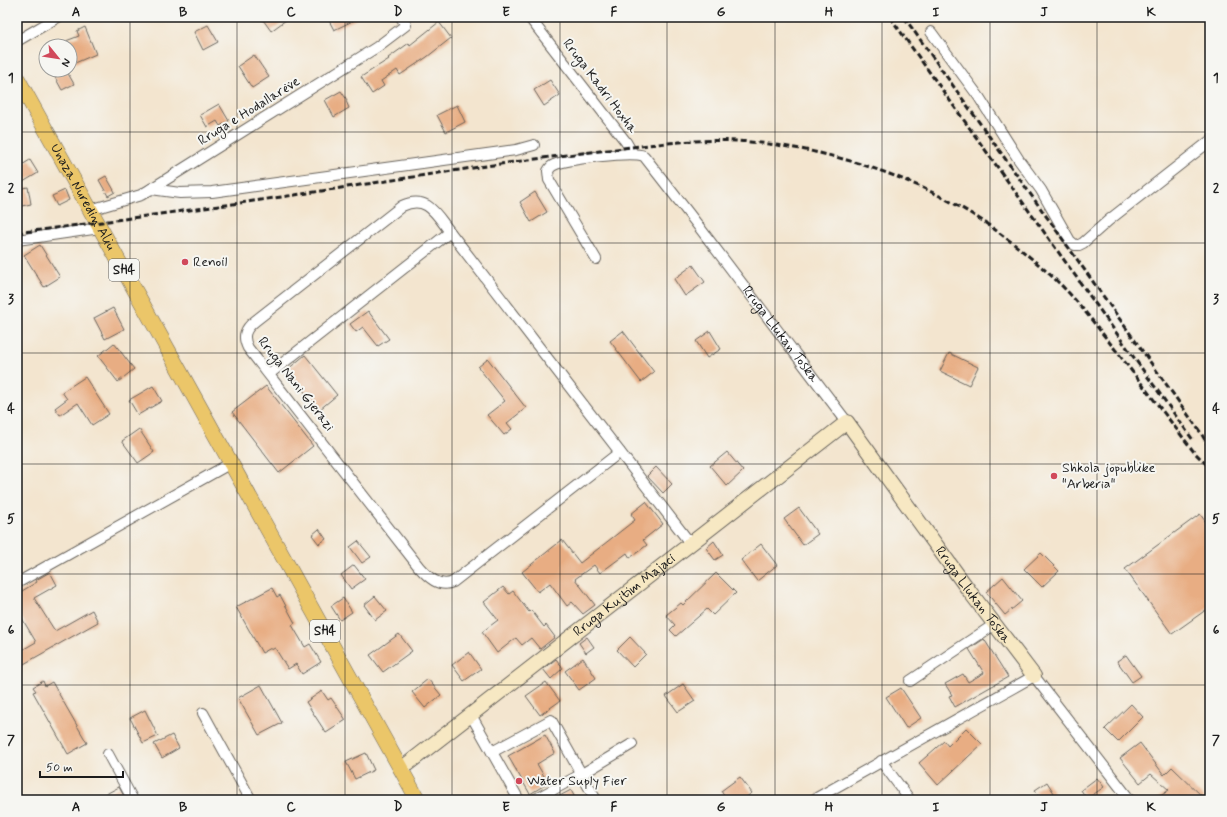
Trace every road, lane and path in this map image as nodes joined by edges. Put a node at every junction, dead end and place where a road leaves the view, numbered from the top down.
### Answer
1 (58, 17) edge
2 (401, 17) edge
3 (529, 17) edge
4 (931, 32) dead end
5 (17, 41) edge
6 (17, 78) edge
7 (1210, 141) edge
8 (534, 145) dead end
9 (634, 154) junction
10 (151, 189) junction
11 (90, 210) junction
12 (100, 228) junction
13 (450, 232) junction
14 (17, 240) edge
15 (596, 259) dead end
16 (269, 374) junction
17 (847, 422) junction
18 (620, 452) junction
19 (231, 463) junction
20 (690, 544) junction
21 (17, 583) edge
22 (995, 624) junction
23 (1034, 676) junction
24 (910, 681) dead end
25 (203, 712) dead end
26 (472, 715) junction
27 (632, 744) dead end
28 (492, 752) junction
29 (108, 754) dead end
30 (881, 761) junction
31 (401, 769) junction
32 (582, 774) junction
33 (414, 799) edge
34 (133, 800) edge
35 (251, 800) edge
36 (519, 800) edge
37 (534, 800) edge
38 (596, 800) edge
39 (813, 800) edge
40 (910, 800) edge
41 (1130, 800) edge

1 - 5 street
2 - 10 street, Rruga e Hodallarëve
3 - 9 street, Rruga Kadri Hoxha
4 - 7 street
6 - 11 main road, Unaza Nuredin Aliu / SH4
8 - 10 street
9 - 15 street
9 - 17 street, Rruga Llukan Toska
10 - 11 street, Rruga e Hodallarëve
11 - 12 main road, Unaza Nuredin Aliu / SH4
12 - 14 street
12 - 19 main road, Unaza Nuredin Aliu / SH4
13 - 16 street
13 - 16 street, Rruga Nani Gjerazi
13 - 18 street, Rruga Nani Gjerazi
16 - 18 street, Rruga Nani Gjerazi
17 - 20 street, Rruga Kujtim Majaci
17 - 22 street, Rruga Llukan Toska
18 - 20 street, Rruga Nani Gjerazi
19 - 21 street
19 - 31 main road, SH4
20 - 26 street, Rruga Kujtim Majaci
22 - 23 street, Rruga Llukan Toska
22 - 24 street
23 - 30 street
23 - 41 street, Rruga Llukan Toska
25 - 35 street
26 - 28 street
26 - 31 street, Rruga Kujtim Majaci
27 - 32 street
28 - 32 street
28 - 36 street
29 - 34 street
30 - 39 street
30 - 40 street
31 - 33 main road, SH4
32 - 37 street
32 - 38 street

